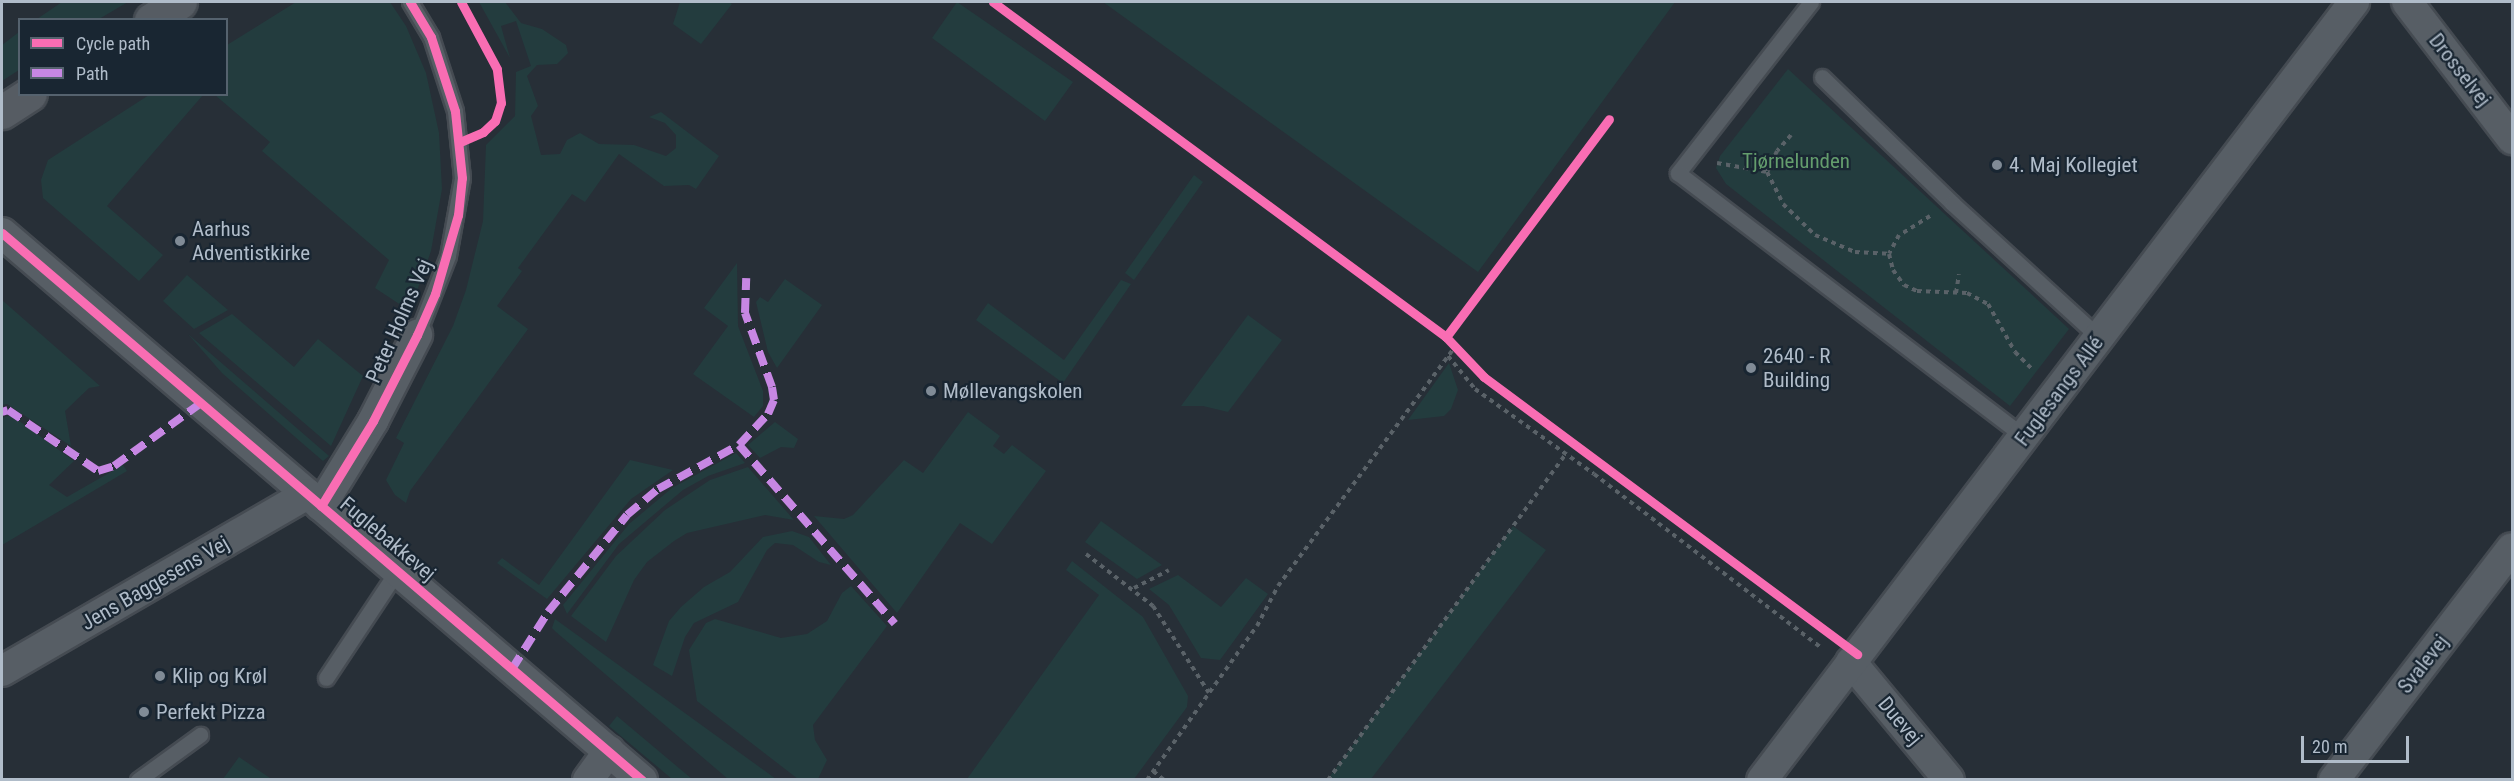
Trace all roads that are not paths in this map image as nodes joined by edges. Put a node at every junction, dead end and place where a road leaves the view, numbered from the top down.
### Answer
1 (180, 2) edge
2 (410, 2) edge
3 (1811, 2) edge
4 (2354, 2) edge
5 (2407, 2) edge
6 (154, 18) edge
7 (1822, 77) dead end
8 (27, 96) edge
9 (2, 112) edge
10 (2512, 139) edge
11 (2, 232) edge
12 (417, 335) joint
13 (2100, 338) junction
14 (2024, 437) junction
15 (314, 500) junction
16 (2512, 548) edge
17 (397, 571) junction
18 (1848, 664) junction
19 (2, 671) edge
20 (326, 678) dead end
21 (200, 735) dead end
22 (609, 751) junction
23 (138, 780) edge
24 (588, 780) edge
25 (642, 780) edge
26 (1762, 780) edge
27 (1949, 780) edge
28 (2334, 780) edge

1 - 6 main road
2 - 12 lane, Peter Holms Vej
3 - 14 lane
4 - 13 street, Fuglesangs Allé
5 - 10 street, Drosselvej
7 - 13 lane
8 - 9 main road
11 - 15 street, Fuglebakkevej
12 - 15 street, Peter Holms Vej
13 - 14 street, Fuglesangs Allé
14 - 18 street, Fuglesangs Allé
15 - 17 street, Fuglebakkevej
15 - 19 street, Jens Baggesens Vej
16 - 28 street, Svalevej
17 - 20 lane
17 - 22 street, Fuglebakkevej
18 - 26 street, Fuglesangs Allé
18 - 27 street, Duevej
21 - 23 lane
22 - 24 street
22 - 25 street, Fuglebakkevej

